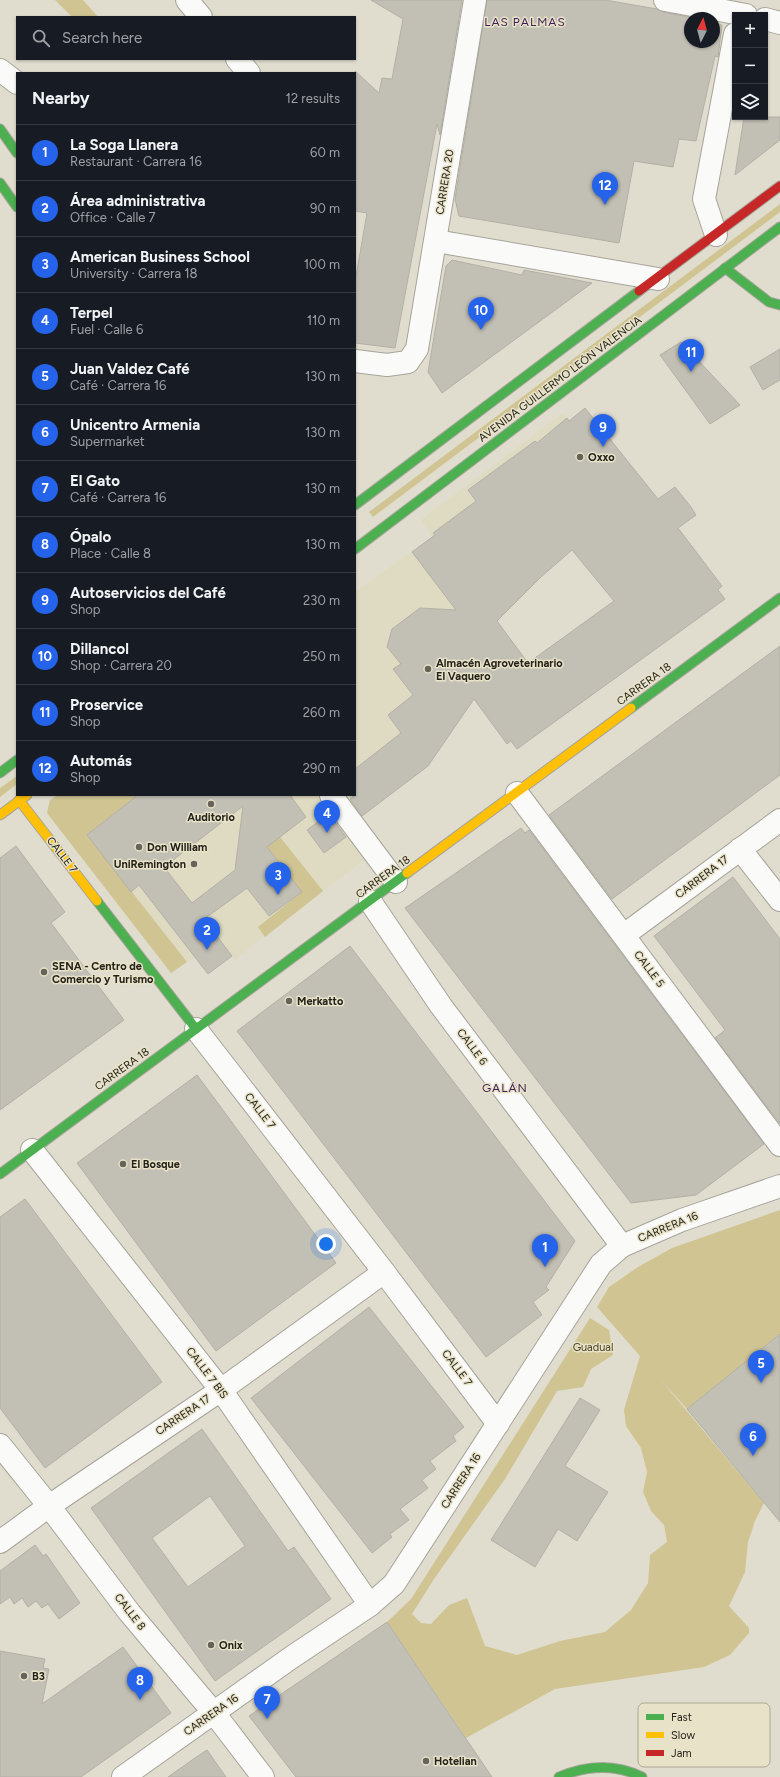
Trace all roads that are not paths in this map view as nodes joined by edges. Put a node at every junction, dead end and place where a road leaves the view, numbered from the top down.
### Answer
1 (187, 0) edge
2 (475, 0) edge
3 (665, 0) edge
4 (200, 16) edge
5 (732, 17) edge
6 (768, 20) edge
7 (780, 23) edge
8 (734, 48) edge
9 (238, 60) edge
10 (0, 70) edge
11 (248, 72) edge
12 (16, 82) edge
13 (0, 129) edge
14 (16, 152) edge
15 (0, 183) edge
16 (780, 186) edge
17 (16, 206) edge
18 (780, 227) edge
19 (716, 235) junction
20 (436, 241) junction
21 (726, 268) junction
22 (658, 279) junction
23 (780, 305) edge
24 (356, 361) edge
25 (368, 495) junction
26 (356, 500) edge
27 (356, 504) edge
28 (356, 548) edge
29 (778, 602) edge
30 (16, 761) edge
31 (0, 773) edge
32 (517, 793) junction
33 (332, 796) edge
34 (23, 798) edge
35 (0, 815) edge
36 (780, 820) edge
37 (740, 849) junction
38 (396, 882) junction
39 (780, 900) edge
40 (370, 902) junction
41 (624, 935) junction
42 (196, 1029) junction
43 (780, 1145) edge
44 (32, 1150) junction
45 (0, 1174) edge
46 (780, 1186) edge
47 (622, 1246) junction
48 (384, 1272) junction
49 (221, 1390) junction
50 (498, 1424) junction
51 (0, 1445) edge
52 (49, 1506) junction
53 (0, 1542) edge
54 (370, 1605) junction
55 (214, 1713) junction
56 (123, 1777) edge
57 (263, 1777) edge
58 (559, 1777) edge
59 (642, 1777) edge

1 - 4 street
2 - 20 street, CARRERA 20
3 - 5 street
6 - 7 street
8 - 19 street
9 - 11 street
10 - 12 street
13 - 14 main road
15 - 17 main road
16 - 19 main road, AVENIDA GUILLERMO LEÓN VALENCIA
18 - 21 main road, AVENIDA GUILLERMO LEÓN VALENCIA
19 - 22 main road, AVENIDA GUILLERMO LEÓN VALENCIA
20 - 22 street
20 - 24 street, CARRERA 20
21 - 23 main road
21 - 28 main road, AVENIDA GUILLERMO LEÓN VALENCIA
22 - 25 main road, AVENIDA GUILLERMO LEÓN VALENCIA
25 - 26 main road
25 - 27 main road, AVENIDA GUILLERMO LEÓN VALENCIA
29 - 32 main road, CARRERA 18
30 - 31 main road
32 - 38 main road, CARRERA 18
32 - 41 street, CALLE 5
33 - 38 street
34 - 35 main road
34 - 42 main road, CALLE 7
36 - 37 street, CARRERA 17
37 - 39 street
37 - 41 street, CARRERA 17
38 - 40 main road, CARRERA 18
40 - 42 main road, CARRERA 18
40 - 47 street, CALLE 6
41 - 43 street, CALLE 5
42 - 44 main road, CARRERA 18
42 - 48 street, CALLE 7
44 - 45 main road, CARRERA 18
44 - 49 street, CALLE 7 BIS
46 - 47 street, CARRERA 16
47 - 50 street, CARRERA 16
48 - 49 street, CARRERA 17
48 - 50 street, CALLE 7
49 - 52 street, CARRERA 17
49 - 54 street, CALLE 7 BIS
50 - 54 street, CARRERA 16
51 - 52 street, CALLE 8
52 - 53 street, CARRERA 17
52 - 55 street, CALLE 8
54 - 55 street, CARRERA 16
55 - 56 street, CARRERA 16
55 - 57 street, CALLE 8
58 - 59 main road

